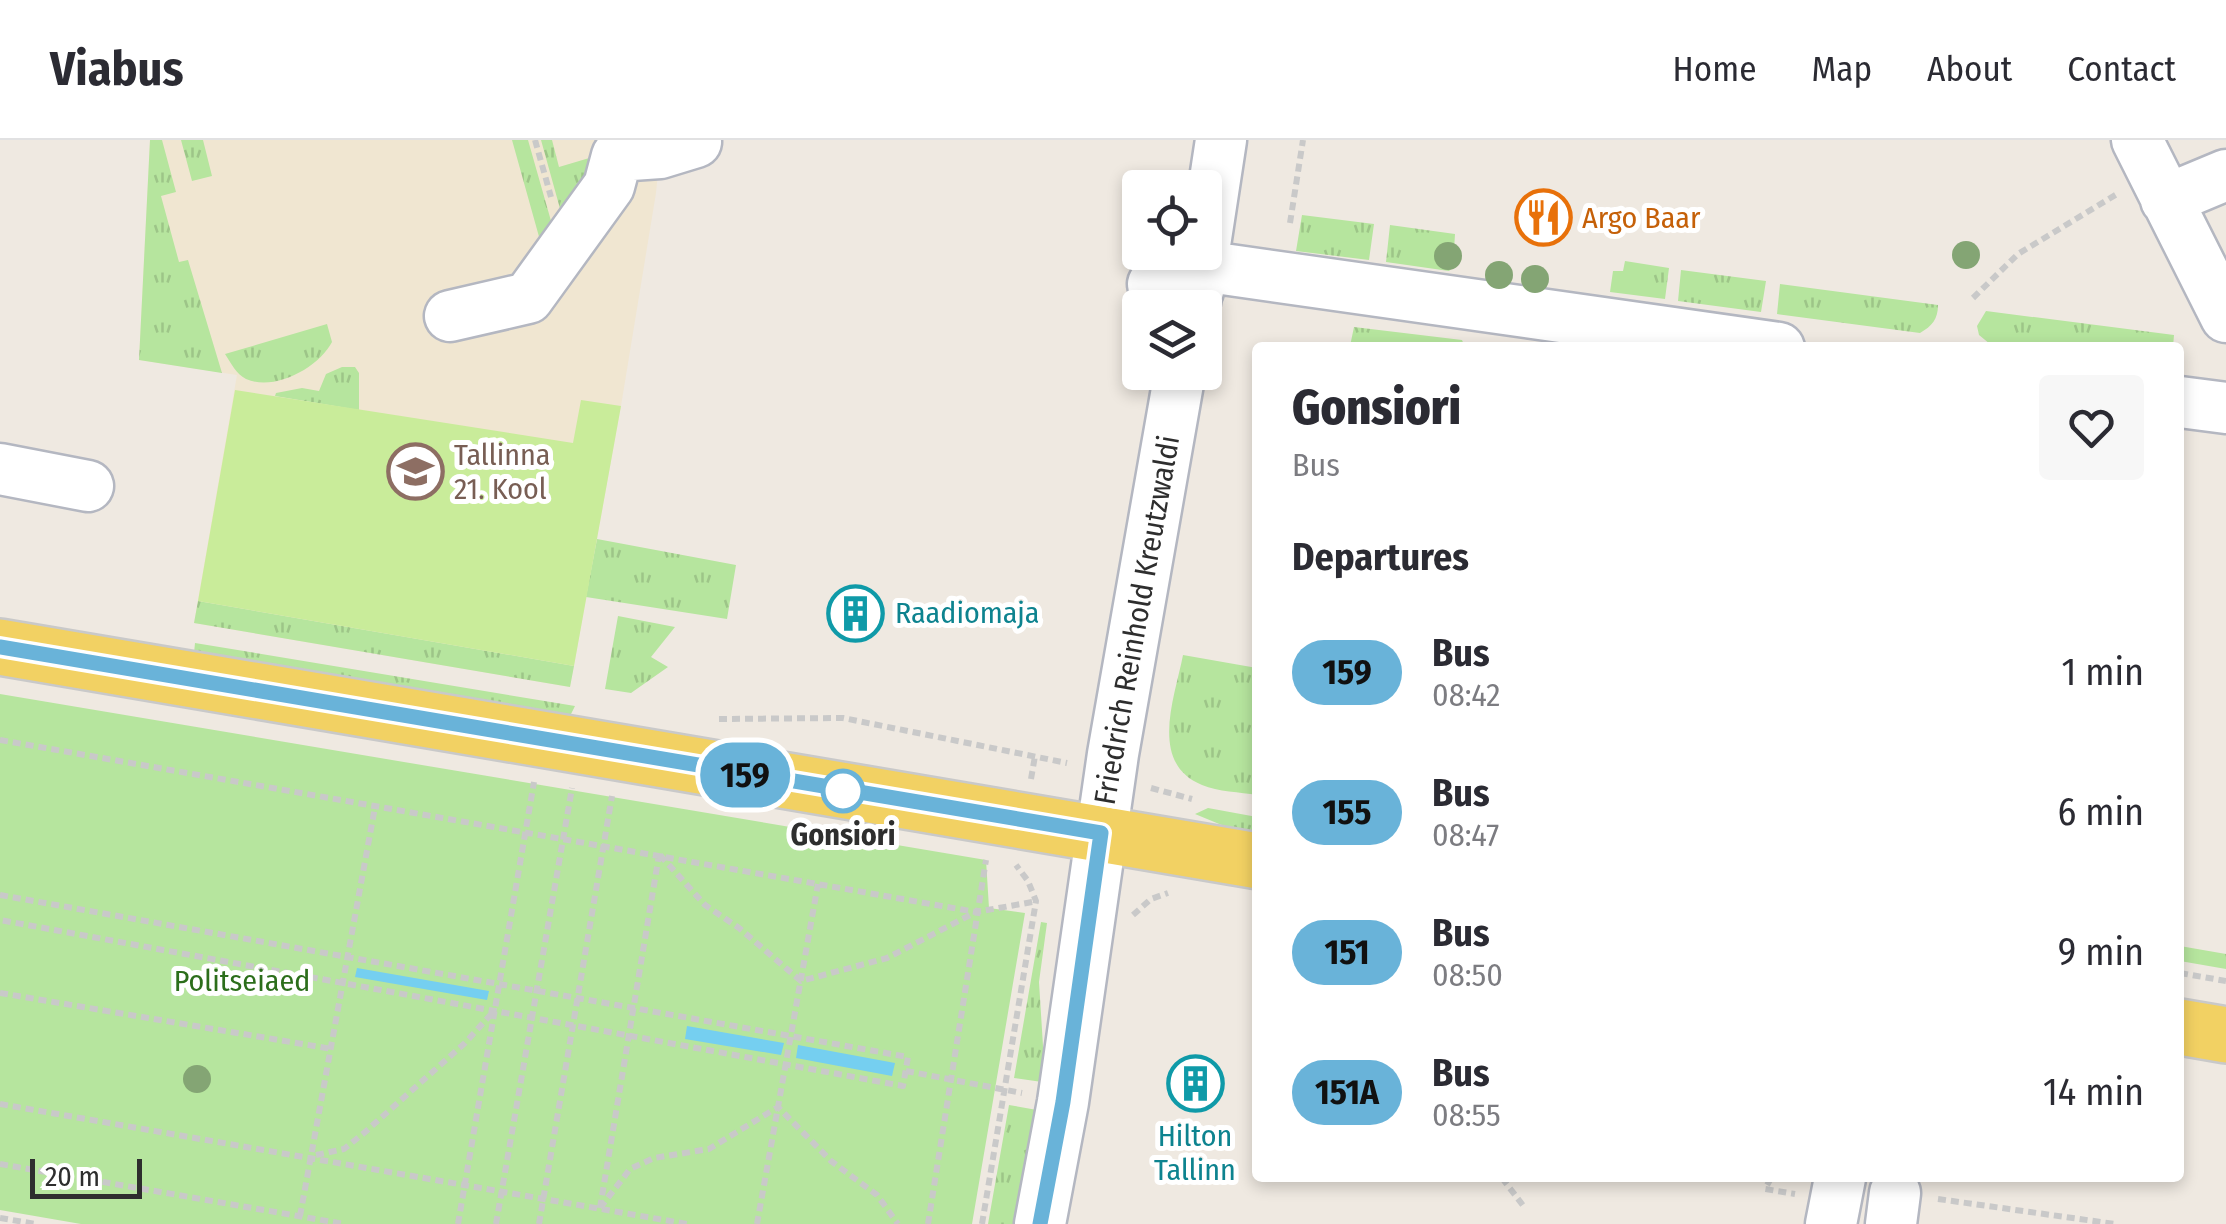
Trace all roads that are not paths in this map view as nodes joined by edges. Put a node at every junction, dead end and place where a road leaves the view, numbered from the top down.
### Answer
1 (1221, 140) edge
2 (2136, 140) edge
3 (699, 152) edge
4 (2226, 176) edge
5 (2145, 195) junction
6 (1193, 274) edge
7 (450, 316) dead end
8 (2226, 317) edge
9 (1731, 342) edge
10 (1177, 390) edge
11 (2184, 403) edge
12 (2226, 408) edge
13 (0, 469) edge
14 (88, 486) dead end
15 (0, 647) edge
16 (1101, 833) junction
17 (1252, 861) edge
18 (2184, 1028) edge
19 (2226, 1035) edge
20 (1839, 1182) edge
21 (1040, 1224) edge
22 (1831, 1224) edge

1 - 6 street
2 - 5 street
3 - 7 street
4 - 5 street
5 - 8 street
6 - 9 street
10 - 16 street, Friedrich Reinhold Kreutzwaldi
11 - 12 street
13 - 14 street
15 - 16 main road
16 - 17 main road
16 - 21 street, Friedrich Reinhold Kreutzwaldi
18 - 19 main road
20 - 22 street

